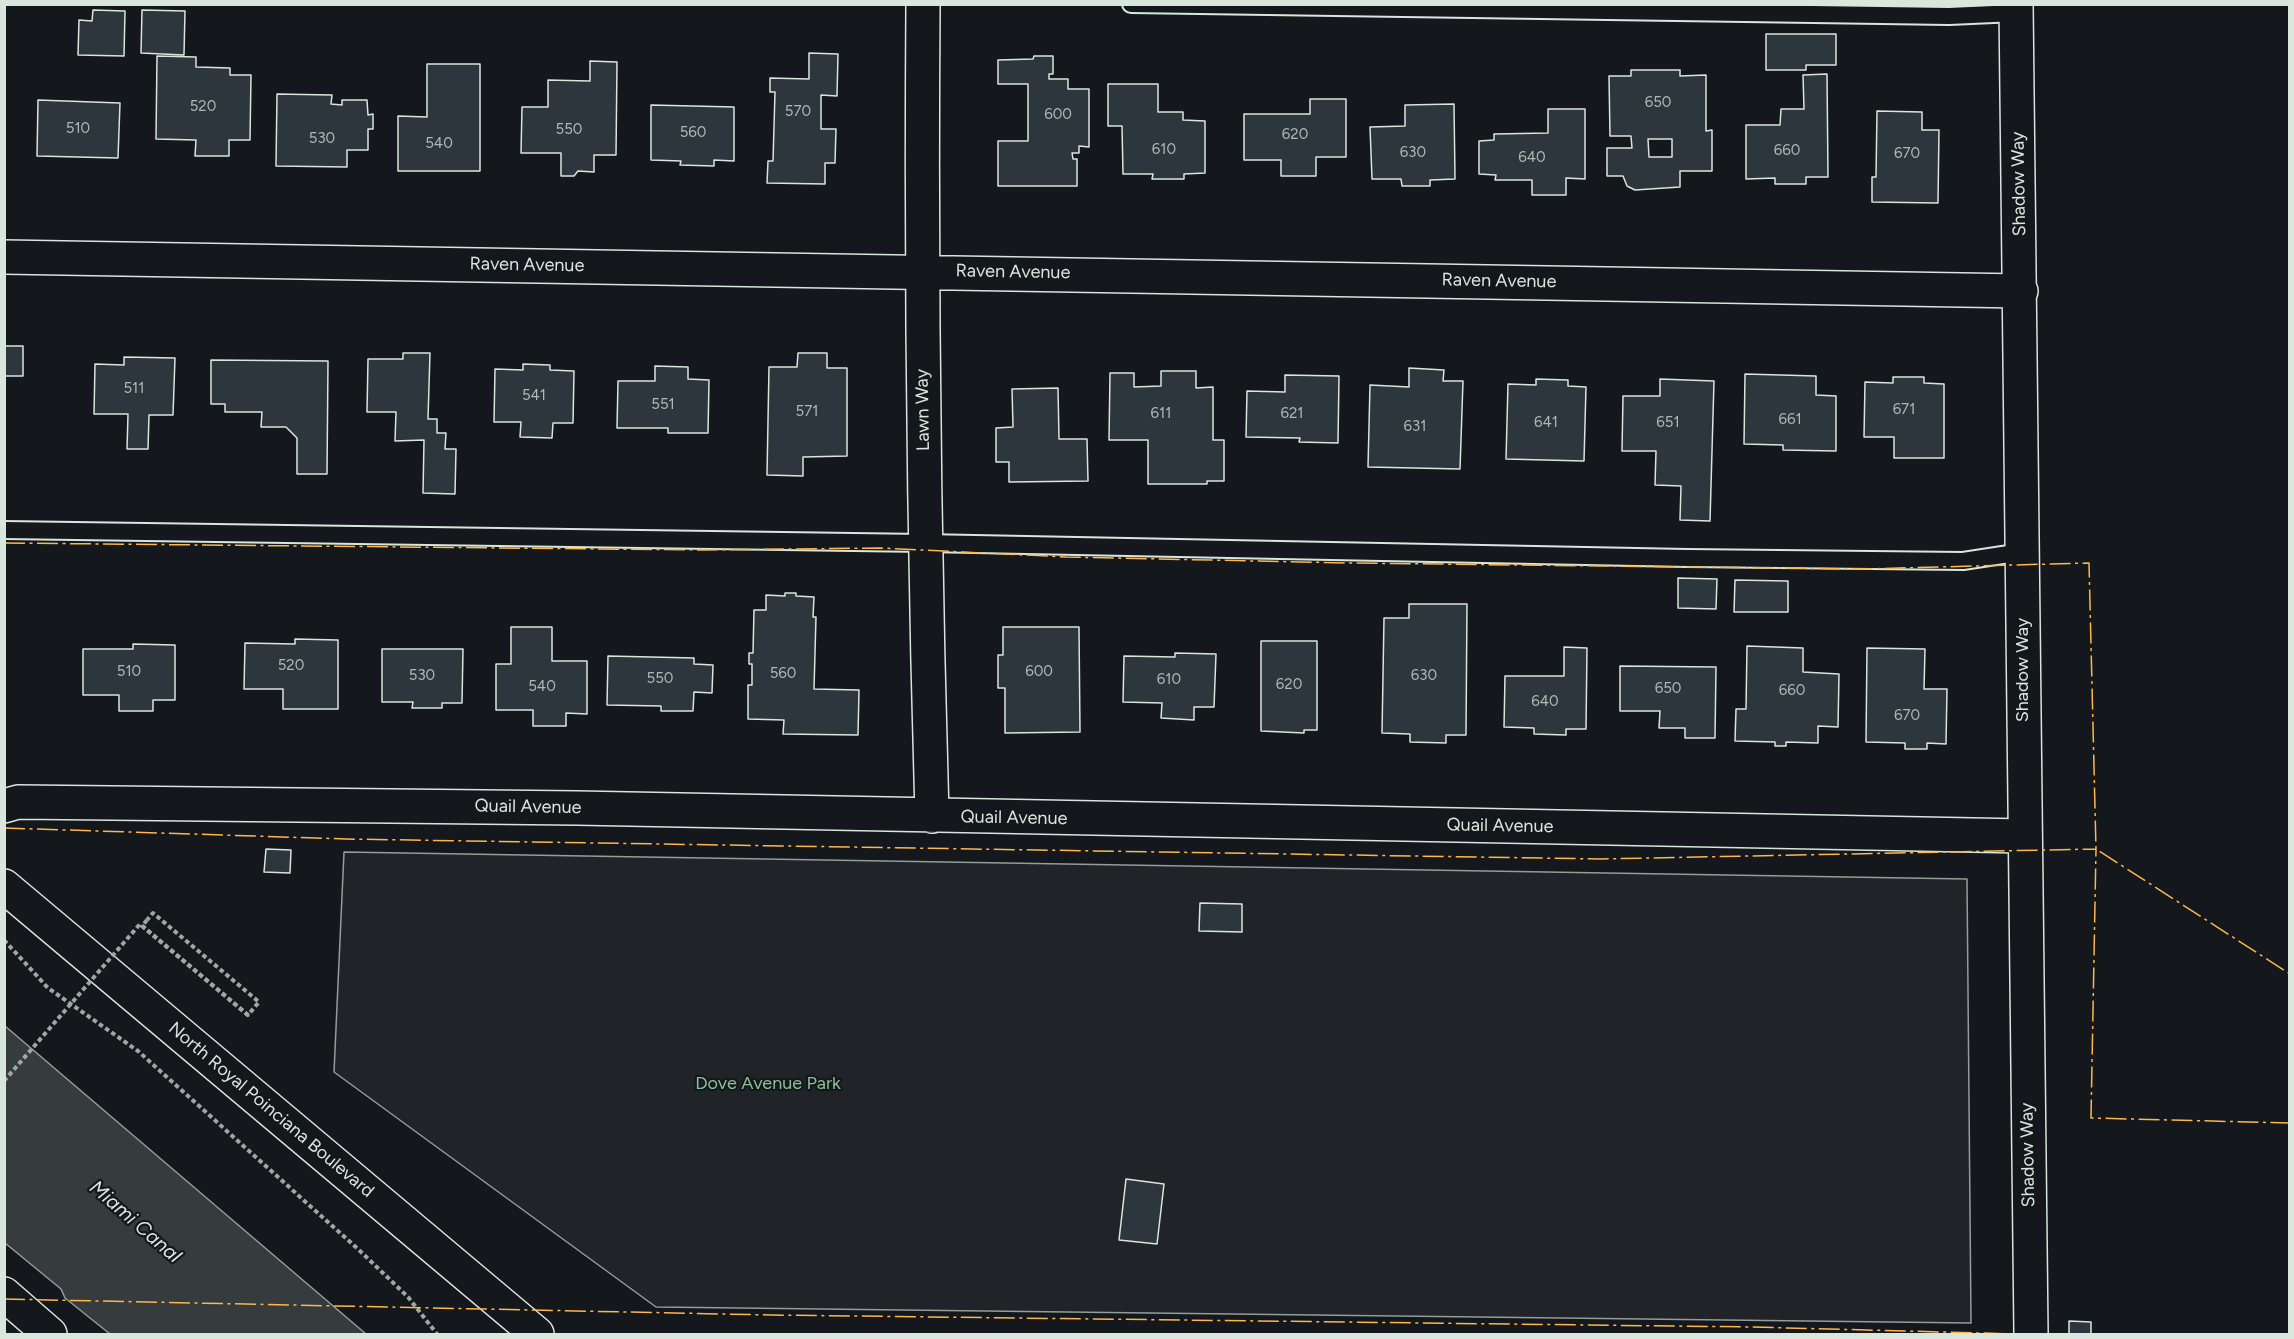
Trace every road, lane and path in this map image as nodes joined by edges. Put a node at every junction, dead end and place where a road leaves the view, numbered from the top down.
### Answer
1 (923, 4) edge
2 (1131, 4) edge
3 (2016, 9) edge
4 (4, 257) edge
5 (921, 271) junction
6 (2021, 291) junction
7 (4, 530) edge
8 (924, 543) junction
9 (2022, 552) junction
10 (4, 806) edge
11 (932, 816) junction
12 (2024, 836) junction
13 (4, 886) edge
14 (4, 940) edge
15 (249, 1016) dead end
16 (4, 1081) edge
17 (4, 1294) edge
18 (50, 1335) edge
19 (438, 1335) edge
20 (537, 1335) edge
21 (2031, 1335) edge

1 - 5 main road, Lawn Way
2 - 3 lane
3 - 6 main road, Shadow Way
4 - 5 main road, Raven Avenue
5 - 6 main road, Raven Avenue
5 - 8 main road, Lawn Way
6 - 9 main road, Shadow Way
7 - 8 lane
8 - 9 lane
8 - 11 main road, Lawn Way
9 - 12 main road, Shadow Way
10 - 11 main road, Quail Avenue
11 - 12 main road, Quail Avenue
12 - 21 main road, Shadow Way
13 - 20 main road, North Royal Poinciana Boulevard
14 - 19 path
15 - 16 path, bridge
17 - 18 main road

